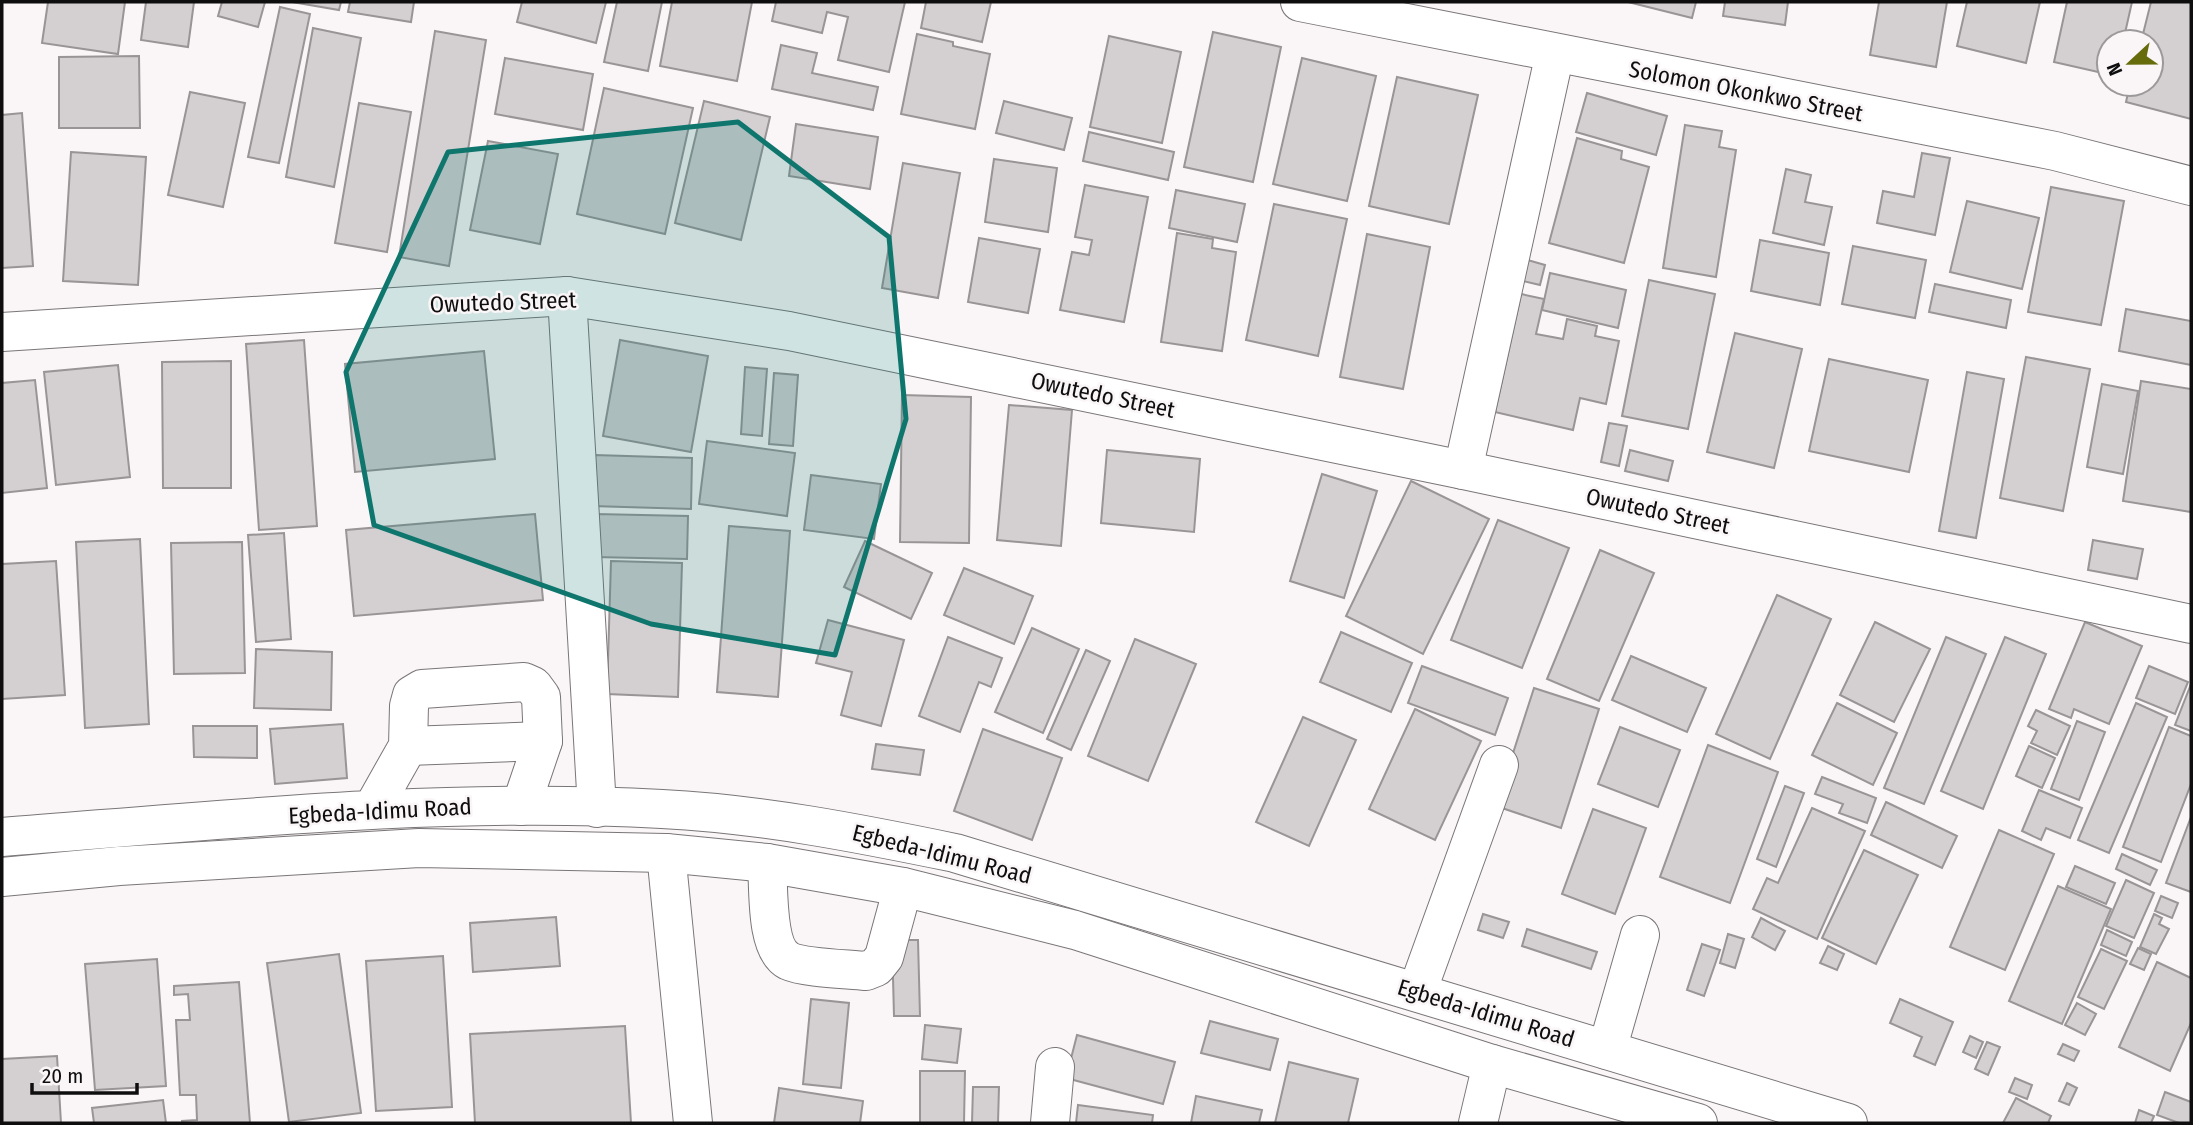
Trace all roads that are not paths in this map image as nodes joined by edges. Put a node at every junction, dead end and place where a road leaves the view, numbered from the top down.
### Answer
1 (1300, 2) edge
2 (1555, 53) junction
3 (2191, 186) edge
4 (567, 296) junction
5 (2, 332) edge
6 (1463, 470) junction
7 (2191, 624) edge
8 (543, 741) junction
9 (408, 746) junction
10 (1499, 765) dead end
11 (521, 806) junction
12 (373, 808) junction
13 (597, 808) junction
14 (2, 837) edge
15 (666, 853) junction
16 (767, 863) junction
17 (2, 877) edge
18 (902, 887) junction
19 (1640, 935) dead end
20 (1417, 992) junction
21 (1607, 1050) junction
22 (1492, 1064) junction
23 (1055, 1066) dead end
24 (693, 1123) edge
25 (1050, 1123) edge
26 (1478, 1123) edge
27 (1698, 1123) edge
28 (1848, 1123) edge

1 - 2 street, Solomon Okonkwo Street
2 - 3 street, Solomon Okonkwo Street
2 - 6 street
4 - 5 street, Owutedo Street
4 - 6 street, Owutedo Street
4 - 13 street
6 - 7 street, Owutedo Street
8 - 9 street
8 - 9 street
8 - 11 street
9 - 12 street
10 - 20 street
11 - 12 street, Egbeda-Idimu Road
11 - 13 street, Egbeda-Idimu Road
12 - 14 street, Egbeda-Idimu Road
13 - 20 street, Egbeda-Idimu Road
15 - 16 street, Egbeda-Idimu Road
15 - 17 street, Egbeda-Idimu Road
15 - 24 street
16 - 18 street, Egbeda-Idimu Road
16 - 18 street
18 - 22 street, Egbeda-Idimu Road
19 - 21 street
20 - 21 street, Egbeda-Idimu Road
21 - 28 street, Egbeda-Idimu Road
22 - 26 street
22 - 27 street, Egbeda-Idimu Road
23 - 25 street

